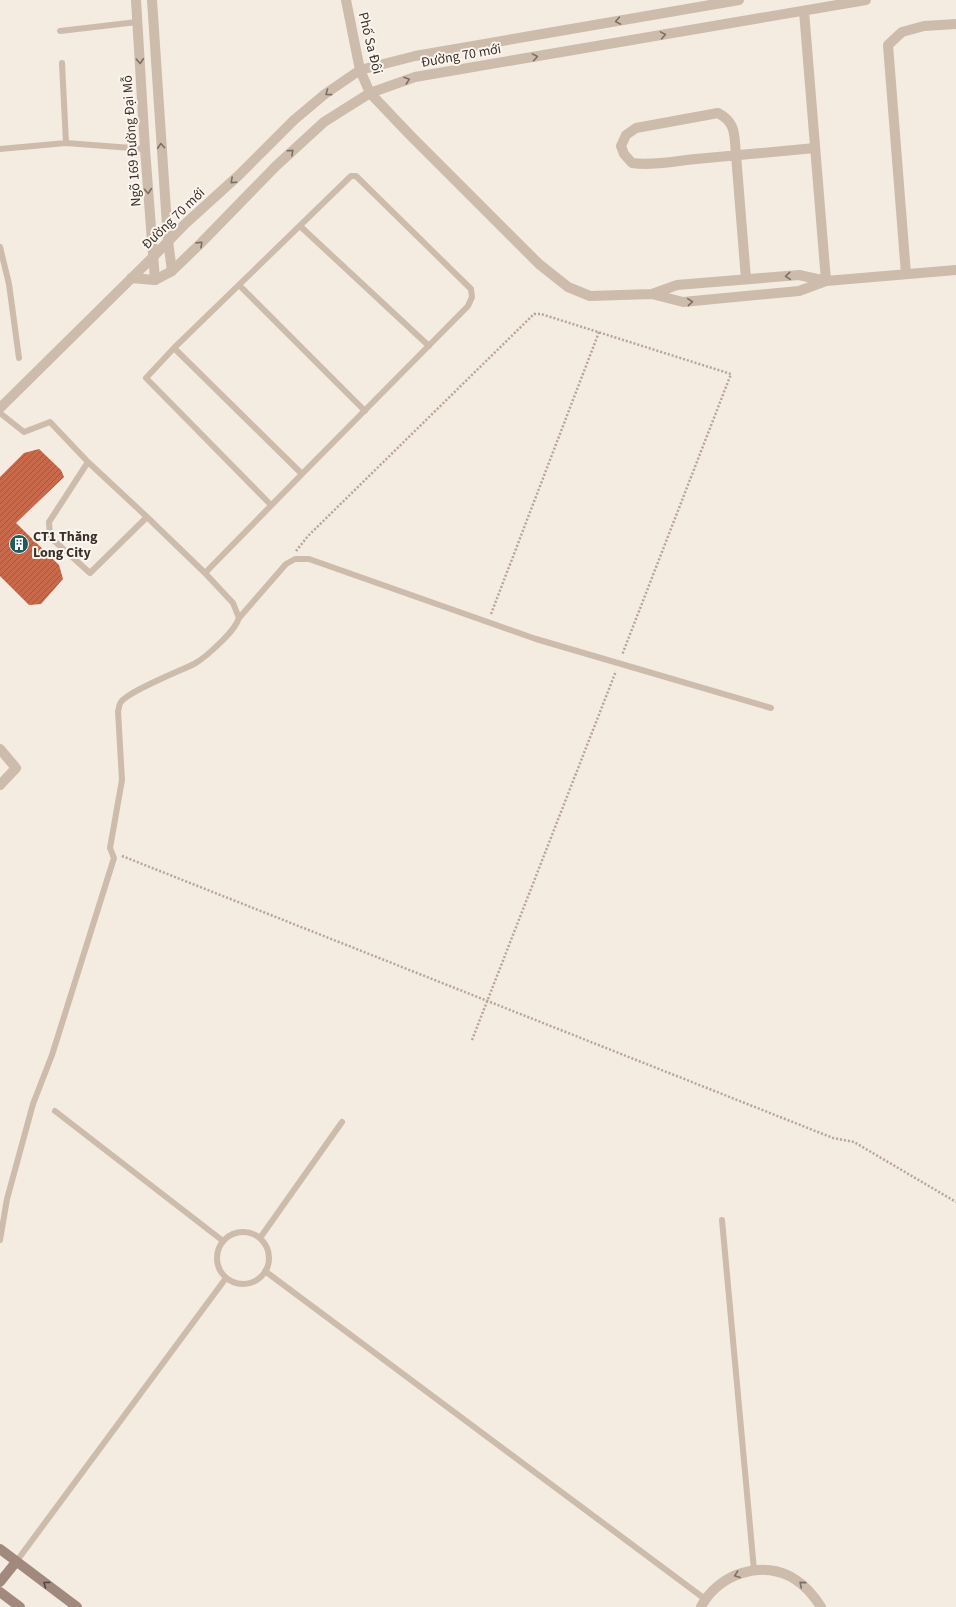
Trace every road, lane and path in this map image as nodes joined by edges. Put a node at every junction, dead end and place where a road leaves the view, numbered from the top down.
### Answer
1 (136, 0) edge
2 (152, 0) edge
3 (346, 0) edge
4 (739, 0) edge
5 (866, 0) edge
6 (804, 11) junction
7 (137, 22) junction
8 (956, 24) edge
9 (60, 31) dead end
10 (62, 63) dead end
11 (360, 70) junction
12 (370, 93) junction
13 (66, 143) junction
14 (815, 148) junction
15 (0, 149) edge
16 (145, 149) junction
17 (736, 155) junction
18 (300, 226) junction
19 (168, 240) junction
20 (0, 247) edge
21 (153, 257) junction
22 (956, 270) edge
23 (172, 271) junction
24 (906, 274) junction
25 (131, 278) junction
26 (746, 279) junction
27 (155, 280) junction
28 (826, 281) junction
29 (239, 285) junction
30 (652, 294) junction
31 (599, 332) junction
32 (429, 346) junction
33 (174, 348) junction
34 (19, 358) dead end
35 (0, 408) edge
36 (365, 411) junction
37 (0, 413) edge
38 (88, 462) junction
39 (302, 474) junction
40 (271, 505) junction
41 (147, 517) junction
42 (286, 564) junction
43 (205, 573) junction
44 (239, 618) junction
45 (488, 622) junction
46 (619, 663) junction
47 (772, 708) dead end
48 (0, 749) edge
49 (0, 785) edge
50 (110, 848) junction
51 (487, 1001) junction
52 (472, 1040) dead end
53 (55, 1111) dead end
54 (342, 1122) dead end
55 (956, 1202) edge
56 (722, 1220) dead end
57 (260, 1238) junction
58 (0, 1240) edge
59 (223, 1241) junction
60 (265, 1271) junction
61 (226, 1278) junction
62 (0, 1549) edge
63 (16, 1562) junction
64 (754, 1570) junction
65 (0, 1582) edge
66 (0, 1592) edge
67 (703, 1603) edge
68 (20, 1607) edge
69 (77, 1607) edge
70 (821, 1607) edge

1 - 7 street, Ngõ 169 Đường Đại Mỗ
19 -> 2 street
3 - 11 street, Phố Sa Đôi
4 -> 11 street, Đường 70 mới
5 - 6 street, Đường 70 mới
12 -> 6 street, Đường 70 mới
6 - 14 street
7 - 9 lane
7 -> 16 street, Ngõ 169 Đường Đại Mỗ
8 - 24 street
10 - 13 lane
11 - 12 street, Phố Sa Đôi
11 -> 19 street, Đường 70 mới
23 -> 12 street, Đường 70 mới
12 - 30 street
13 - 15 lane
13 - 16 lane
14 - 17 street
14 - 28 street
16 -> 21 street, Ngõ 169 Đường Đại Mỗ
17 - 17 street
17 - 26 street
18 - 29 lane
18 - 32 lane
18 - 32 lane
19 - 21 street, Đường 70 mới
19 - 23 street
20 - 34 lane
21 - 25 street, Đường 70 mới
21 - 27 street, Ngõ 169 Đường Đại Mỗ
22 - 24 street
23 - 27 street, Đường 70 mới
24 - 28 street
25 - 27 street
25 - 35 street, Đường 70 mới
28 -> 26 street
26 - 30 street
30 -> 28 street
29 - 33 lane
29 - 36 lane
31 - 42 path
31 - 45 path
31 - 46 path
32 - 36 lane
33 - 39 lane
33 - 40 lane
36 - 39 lane
37 - 38 lane
38 - 41 lane
38 - 41 lane
39 - 40 lane
40 - 43 lane
41 - 43 lane
42 - 44 lane
42 - 45 lane
43 - 44 lane
44 - 50 lane
45 - 46 lane
46 - 47 lane
46 - 51 path
48 - 49 street
50 - 51 path
50 - 58 lane
51 - 52 path
51 - 55 path
53 - 59 lane
54 - 57 lane
56 - 64 lane
57 - 59 lane
57 - 60 lane
59 - 61 lane
60 - 61 lane
60 - 67 lane
61 - 63 lane
62 - 63 main road
63 - 65 main road
69 -> 63 main road
64 -> 67 street
70 -> 64 street
66 - 68 main road

